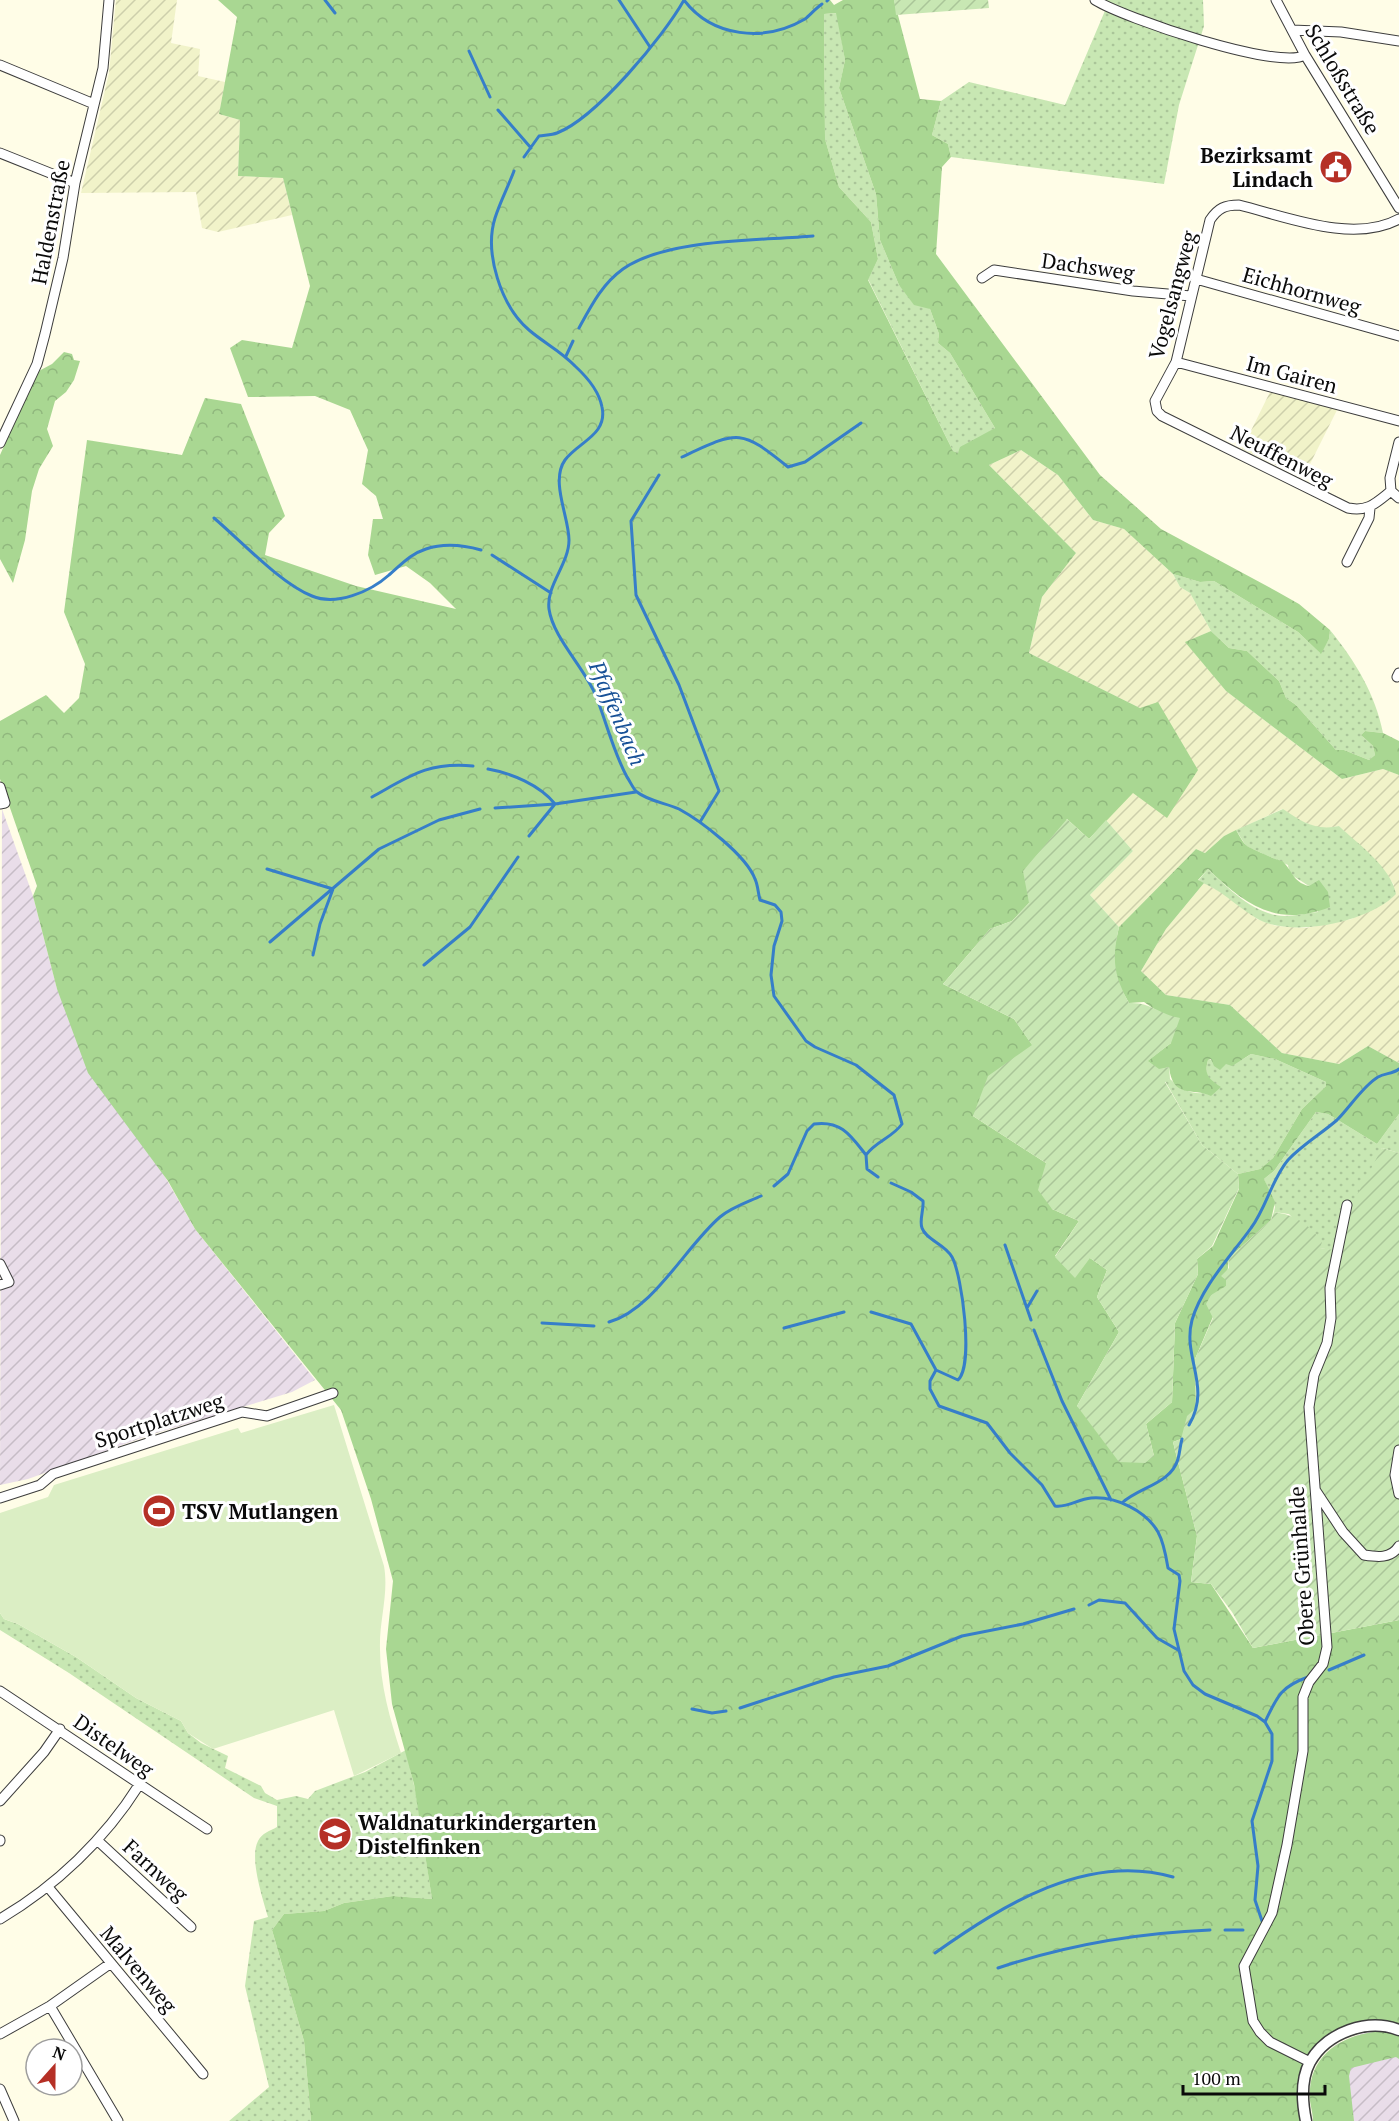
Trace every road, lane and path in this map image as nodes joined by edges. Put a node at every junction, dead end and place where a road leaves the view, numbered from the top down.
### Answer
1 (110, 0) edge
2 (1095, 0) edge
3 (1276, 0) edge
4 (1292, 30) junction
5 (1399, 41) edge
6 (1305, 56) junction
7 (0, 65) edge
8 (94, 104) junction
9 (0, 153) edge
10 (75, 183) junction
11 (1399, 208) edge
12 (1399, 219) edge
13 (982, 278) dead end
14 (1196, 279) junction
15 (1191, 296) junction
16 (1399, 336) edge
17 (1176, 362) junction
18 (1157, 411) joint
19 (1399, 421) edge
20 (1399, 442) edge
21 (0, 443) edge
22 (1391, 491) junction
23 (1399, 498) edge
24 (1370, 508) junction
25 (1347, 562) dead end
26 (0, 787) edge
27 (3, 804) edge
28 (1347, 1205) dead end
29 (0, 1264) edge
30 (0, 1285) edge
31 (333, 1393) dead end
32 (1399, 1450) edge
33 (1314, 1490) junction
34 (1399, 1494) edge
35 (0, 1498) edge
36 (1399, 1546) edge
37 (0, 1691) edge
38 (60, 1729) junction
39 (139, 1785) junction
40 (0, 1801) edge
41 (207, 1829) dead end
42 (98, 1840) junction
43 (48, 1887) junction
44 (0, 1919) edge
45 (191, 1927) dead end
46 (111, 1963) junction
47 (50, 2006) junction
48 (1399, 2030) edge
49 (0, 2034) edge
50 (1310, 2062) junction
51 (203, 2074) dead end
52 (0, 2089) edge
53 (14, 2121) edge
54 (118, 2121) edge
55 (1306, 2121) edge

1 - 8 street, Haldenstraße
2 - 6 street
3 - 4 street, Schloßstraße
4 - 5 street
4 - 6 street, Schloßstraße
6 - 11 street, Schloßstraße
7 - 8 street
8 - 10 street, Haldenstraße
9 - 10 street
10 - 21 street, Haldenstraße
12 - 14 street, Vogelsangweg
13 - 15 street, Dachsweg
14 - 15 street, Vogelsangweg
14 - 16 street, Eichhornweg
15 - 17 street, Vogelsangweg
17 - 18 street, Vogelsangweg
17 - 19 street, Im Gairen
18 - 24 street, Neuffenweg
20 - 22 street
22 - 23 street
22 - 24 street
24 - 25 street
26 - 27 street
28 - 33 street, Obere Grünhalde
29 - 30 street
31 - 35 street, Sportplatzweg
32 - 34 street
33 - 36 street
33 - 50 street, Obere Grünhalde
37 - 38 street, Distelweg
38 - 39 street, Distelweg
38 - 40 street
39 - 41 street, Distelweg
39 - 42 street
42 - 43 street
42 - 45 street, Farnweg
43 - 44 street
43 - 46 street, Malvenweg
46 - 47 street
46 - 51 street, Malvenweg
47 - 49 street
47 - 54 street
48 - 50 street
50 - 55 street
52 - 53 street

